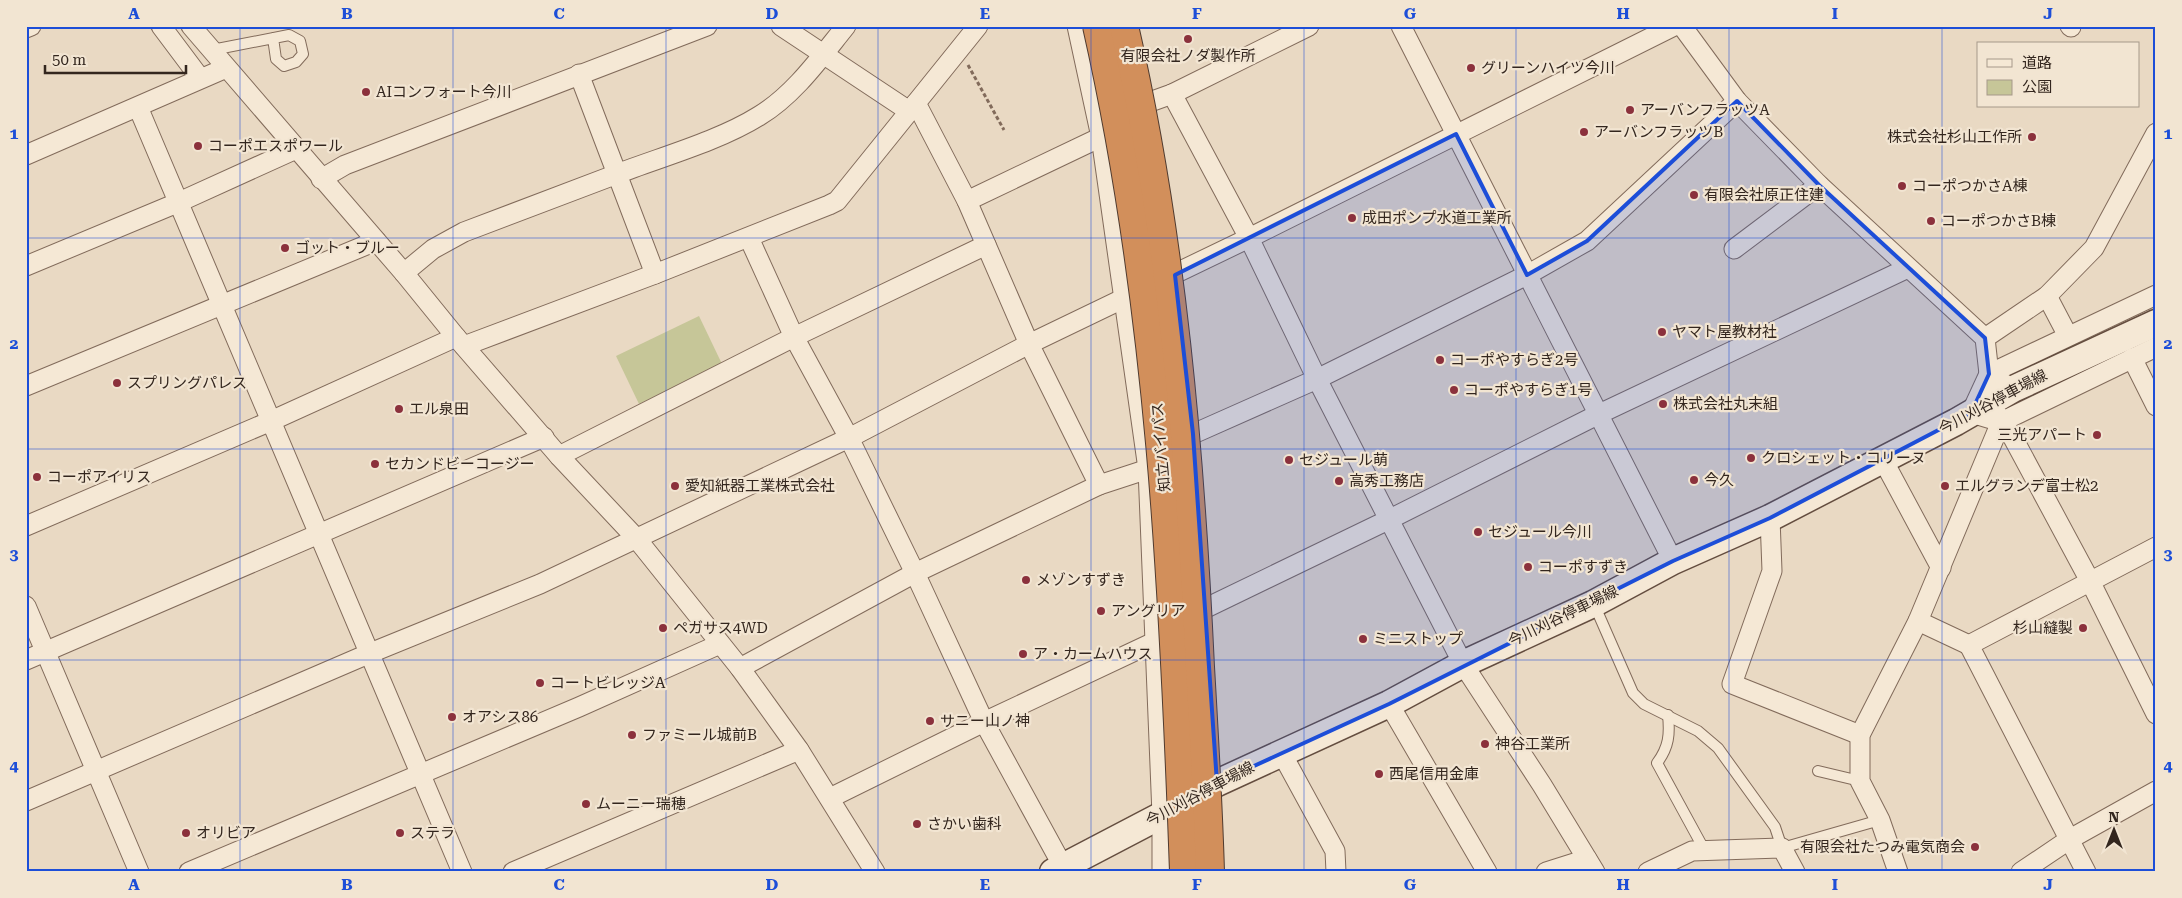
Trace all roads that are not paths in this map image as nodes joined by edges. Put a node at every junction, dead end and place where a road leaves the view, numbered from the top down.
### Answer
1 (31, 26) edge
2 (161, 26) edge
3 (192, 26) edge
4 (707, 26) edge
5 (781, 26) edge
6 (846, 26) edge
7 (978, 26) edge
8 (1077, 26) edge
9 (1097, 26) edge
10 (1124, 26) edge
11 (1133, 26) edge
12 (1309, 26) edge
13 (1401, 26) edge
14 (1674, 26) edge
15 (1682, 26) edge
16 (26, 28) edge
17 (273, 38) dead end
18 (212, 50) junction
19 (823, 54) junction
20 (226, 68) junction
21 (579, 74) junction
22 (200, 78) junction
23 (1172, 94) junction
24 (1736, 101) junction
25 (1147, 104) junction
26 (138, 107) junction
27 (913, 107) junction
28 (2156, 133) edge
29 (1456, 134) junction
30 (1101, 137) junction
31 (296, 149) junction
32 (26, 155) edge
33 (617, 174) junction
34 (322, 178) junction
35 (1819, 185) junction
36 (967, 201) junction
37 (177, 203) junction
38 (749, 238) junction
39 (1249, 238) junction
40 (376, 241) junction
41 (986, 245) junction
42 (1734, 249) dead end
43 (26, 266) edge
44 (1908, 268) junction
45 (404, 273) junction
46 (655, 274) junction
47 (1175, 275) junction
48 (1527, 275) junction
49 (2156, 295) edge
50 (2047, 296) junction
51 (1125, 299) junction
52 (222, 306) junction
53 (2156, 323) edge
54 (2068, 336) junction
55 (794, 337) junction
56 (1985, 338) junction
57 (460, 341) junction
58 (1029, 344) junction
59 (2156, 347) edge
60 (2132, 358) junction
61 (1989, 374) junction
62 (1317, 379) junction
63 (26, 386) edge
64 (2013, 390) junction
65 (2156, 406) edge
66 (1988, 413) junction
67 (1597, 415) junction
68 (271, 421) junction
69 (1193, 434) junction
70 (544, 438) junction
71 (849, 438) junction
72 (558, 456) junction
73 (1883, 460) junction
74 (1148, 469) junction
75 (1099, 485) junction
76 (1770, 518) junction
77 (1388, 520) junction
78 (26, 526) edge
79 (317, 534) junction
80 (636, 538) junction
81 (2156, 547) edge
82 (1673, 561) junction
83 (1941, 568) junction
84 (915, 573) junction
85 (2090, 582) junction
86 (1593, 604) junction
87 (26, 606) edge
88 (1208, 607) junction
89 (1918, 620) junction
90 (1154, 642) junction
91 (720, 644) junction
92 (1969, 645) junction
93 (46, 651) junction
94 (368, 654) junction
95 (26, 660) edge
96 (1463, 664) junction
97 (740, 668) junction
98 (1389, 704) junction
99 (2156, 714) edge
100 (1668, 715) junction
101 (984, 722) junction
102 (1860, 735) junction
103 (799, 750) junction
104 (1281, 752) junction
105 (96, 770) junction
106 (1818, 771) dead end
107 (421, 774) junction
108 (1860, 781) junction
109 (1217, 783) junction
110 (2156, 791) edge
111 (830, 798) junction
112 (26, 800) edge
113 (1162, 814) junction
114 (1880, 820) junction
115 (2070, 839) junction
116 (1782, 848) junction
117 (1705, 851) junction
118 (1591, 865) edge
119 (1060, 870) edge
120 (138, 872) edge
121 (189, 872) edge
122 (462, 872) edge
123 (513, 872) edge
124 (875, 872) edge
125 (1162, 872) edge
126 (1184, 872) edge
127 (1210, 872) edge
128 (1218, 872) edge
129 (1336, 872) edge
130 (1487, 872) edge
131 (1546, 872) edge
132 (1648, 872) edge
133 (1795, 872) edge
134 (1898, 872) edge
135 (2021, 872) edge
136 (2086, 872) edge

1 - 16 street
2 - 22 street
3 - 18 street
4 - 21 street
5 - 19 street
6 - 19 street
7 - 27 street
8 - 30 street
9 - 126 highway, 知立バイパス, bridge
10 - 127 highway, 知立バイパス, bridge
11 - 25 street
12 - 23 street
13 - 29 street
14 - 29 street
15 - 24 street
17 - 18 lane
18 - 20 street
19 - 27 street
19 - 33 street
20 - 22 street
20 - 31 street
21 - 33 street
21 - 34 street
22 - 26 street
23 - 25 street
23 - 39 street
24 - 35 street
24 - 48 street
25 - 47 street
26 - 32 street
26 - 37 street
27 - 36 street
27 - 38 street
28 - 50 street
29 - 39 street
29 - 48 street
30 - 36 street
30 - 51 street
31 - 34 street
31 - 37 street
33 - 45 street
33 - 46 street
34 - 40 street
35 - 42 street
35 - 44 street
36 - 41 street
37 - 43 street
37 - 52 street
38 - 46 street
38 - 55 street
39 - 47 street
39 - 62 street
40 - 45 street
40 - 52 street
41 - 55 street
41 - 58 street
44 - 56 street
44 - 67 street
45 - 57 street
46 - 57 street
47 - 51 street
47 - 69 street
48 - 62 street
48 - 67 street
49 - 54 street
50 - 54 street
50 - 56 street
51 - 58 street
51 - 74 street
52 - 63 street
52 - 68 street
53 - 64 main road, 今川刈谷停車場線
54 - 61 street
55 - 71 street
55 - 72 street
56 - 61 street
57 - 68 street
57 - 70 street
58 - 71 street
58 - 75 street
59 - 60 street
60 - 65 street
60 - 66 street
61 - 64 street
61 - 66 street
62 - 69 street
62 - 77 street
64 - 66 main road, 今川刈谷停車場線
66 - 73 main road, 今川刈谷停車場線
66 - 83 street
66 - 85 street
67 - 77 street
67 - 82 street
68 - 78 street
68 - 79 street
69 - 88 street
70 - 72 street
70 - 79 street
71 - 80 street
71 - 84 street
72 - 80 street
73 - 76 main road, 今川刈谷停車場線
73 - 83 street
74 - 75 street
74 - 90 street
75 - 84 street
76 - 82 main road, 今川刈谷停車場線
76 - 102 street
77 - 88 street
77 - 96 street
79 - 93 street
79 - 94 street
80 - 91 street
80 - 94 street
81 - 85 street
82 - 86 main road, 今川刈谷停車場線
83 - 89 street
84 - 97 street
84 - 101 street
85 - 92 street
85 - 99 street
86 - 96 main road, 今川刈谷停車場線
86 - 100 lane
87 - 93 street
88 - 109 street
89 - 92 street
89 - 102 street
90 - 101 street
90 - 113 street
91 - 97 street
91 - 107 street
92 - 115 street
93 - 95 street
93 - 105 street
94 - 105 street
94 - 107 street
96 - 98 main road, 今川刈谷停車場線
96 - 118 street
97 - 103 street
98 - 104 main road, 今川刈谷停車場線
98 - 130 street
100 - 116 lane
100 - 117 lane
101 - 111 street
101 - 119 street
102 - 108 street
103 - 111 street
103 - 123 street
104 - 109 main road, 今川刈谷停車場線
104 - 129 street
105 - 112 street
105 - 120 street
106 - 108 lane
107 - 121 street
107 - 122 street
108 - 114 street
109 - 113 main road, 今川刈谷停車場線
109 - 128 street
110 - 115 street
111 - 124 street
113 - 119 main road, 今川刈谷停車場線
113 - 125 street
114 - 116 lane
114 - 134 street
115 - 135 street
115 - 136 street
116 - 117 street
116 - 133 street
117 - 132 street
118 - 131 street

